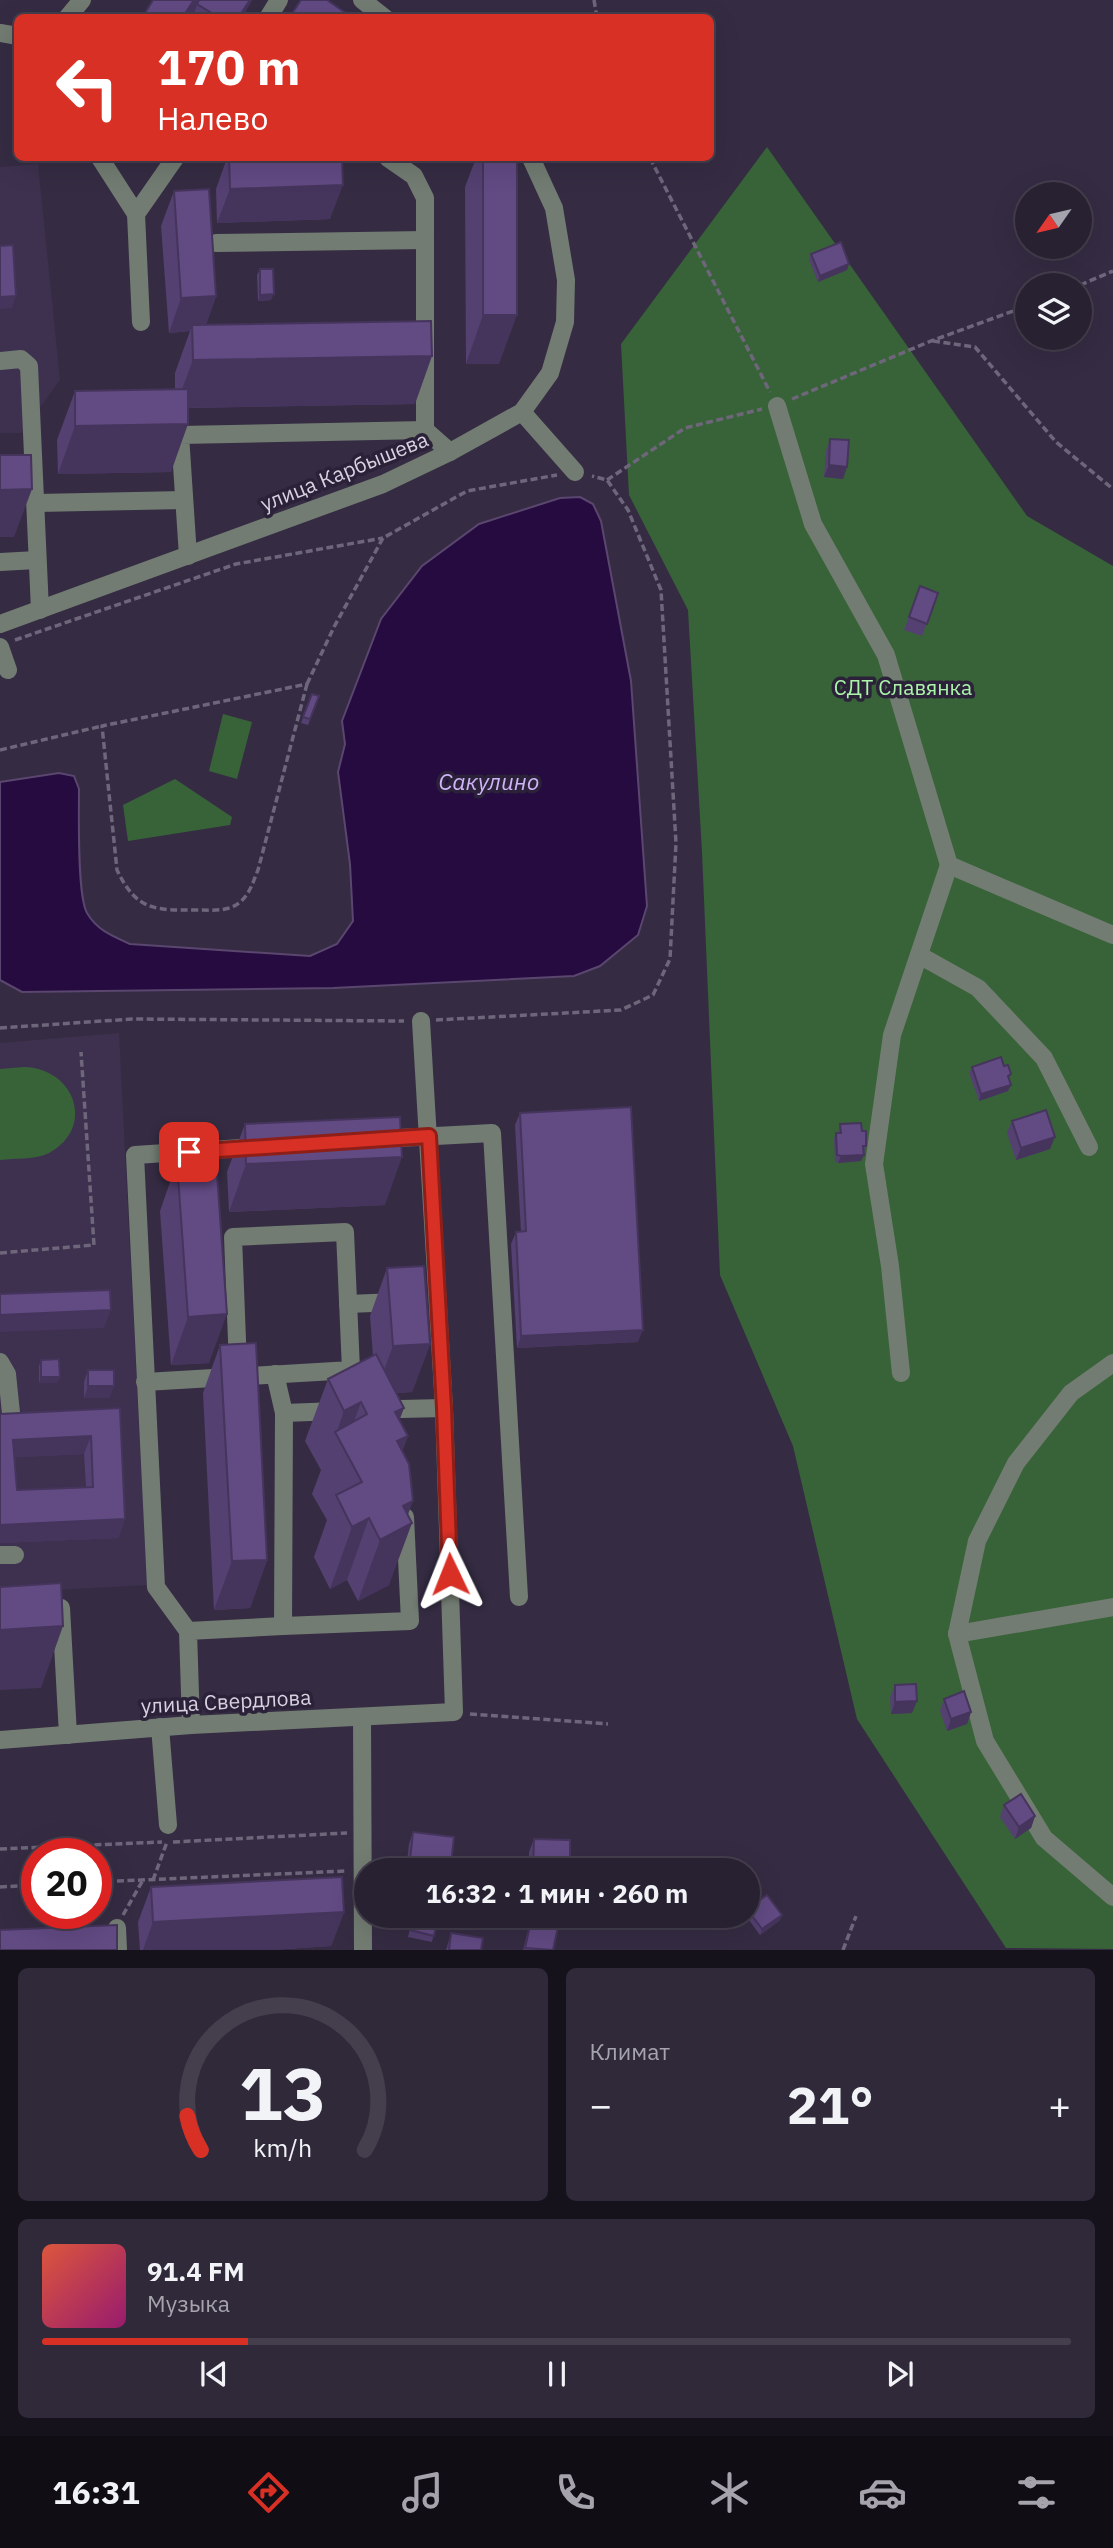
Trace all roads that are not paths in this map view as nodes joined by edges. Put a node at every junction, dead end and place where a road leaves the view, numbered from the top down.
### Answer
1 (82, 0) edge
2 (362, 0) edge
3 (70, 14) edge
4 (379, 14) edge
5 (102, 161) edge
6 (173, 161) edge
7 (392, 161) edge
8 (532, 161) edge
9 (136, 214) junction
10 (425, 240) junction
11 (216, 243) edge
12 (141, 322) dead end
13 (0, 361) edge
14 (777, 406) road end
15 (522, 412) junction
16 (425, 430) junction
17 (450, 453) junction
18 (35, 471) junction
19 (12, 472) edge
20 (575, 472) road end
21 (184, 500) junction
22 (37, 503) junction
23 (188, 556) junction
24 (37, 560) junction
25 (0, 562) edge
26 (40, 610) junction
27 (0, 624) edge
28 (6, 644) edge
29 (8, 670) dead end
30 (948, 865) junction
31 (1113, 935) edge
32 (919, 955) junction
33 (421, 1021) road end
34 (429, 1136) junction
35 (362, 1140) edge
36 (269, 1146) edge
37 (1089, 1147) dead end
38 (426, 1300) junction
39 (348, 1304) junction
40 (0, 1362) edge
41 (1113, 1363) edge
42 (901, 1373) dead end
43 (275, 1374) junction
44 (239, 1376) junction
45 (145, 1382) junction
46 (444, 1408) junction
47 (351, 1410) edge
48 (11, 1413) edge
49 (284, 1413) junction
50 (396, 1413) edge
51 (404, 1502) edge
52 (519, 1597) dead end
53 (1113, 1607) edge
54 (36, 1609) edge
55 (284, 1626) junction
56 (188, 1631) junction
57 (957, 1634) junction
58 (362, 1717) junction
59 (191, 1724) junction
60 (160, 1727) junction
61 (68, 1735) junction
62 (0, 1740) edge
63 (168, 1834) road end
64 (1113, 1897) edge
65 (117, 1928) edge
66 (118, 1950) edge
67 (363, 1950) edge

1 - 3 street
2 - 4 street
5 - 9 street
6 - 9 street
7 - 10 street
8 - 15 street, улица Карбышева
9 - 12 street
10 - 11 street
10 - 16 street
13 - 18 street
14 - 30 street
15 - 17 street, улица Карбышева
15 - 20 street
16 - 17 street
16 - 21 street
17 - 23 street, улица Карбышева
18 - 19 street
18 - 22 street
21 - 22 street
21 - 23 street
22 - 24 street
23 - 26 street, улица Карбышева
24 - 25 street
24 - 26 street
26 - 27 street, улица Карбышева
28 - 29 street
30 - 31 street
30 - 32 street
32 - 37 street
32 - 42 street
33 - 34 street
34 - 35 street
34 - 38 street
34 - 52 street
36 - 45 street
38 - 39 street
38 - 46 street
39 - 43 street
39 - 44 street
40 - 48 street
41 - 57 street
43 - 44 street
43 - 49 street
44 - 45 street
45 - 56 street
46 - 50 street
46 - 58 street, улица Свердлова
47 - 49 street
49 - 55 street
51 - 55 street
53 - 57 street
54 - 61 street
55 - 56 street
56 - 59 street
57 - 64 street
58 - 59 street, улица Свердлова
58 - 67 street
59 - 60 street, улица Свердлова
60 - 61 street, улица Свердлова
60 - 63 street
61 - 62 street, улица Свердлова
65 - 66 street

